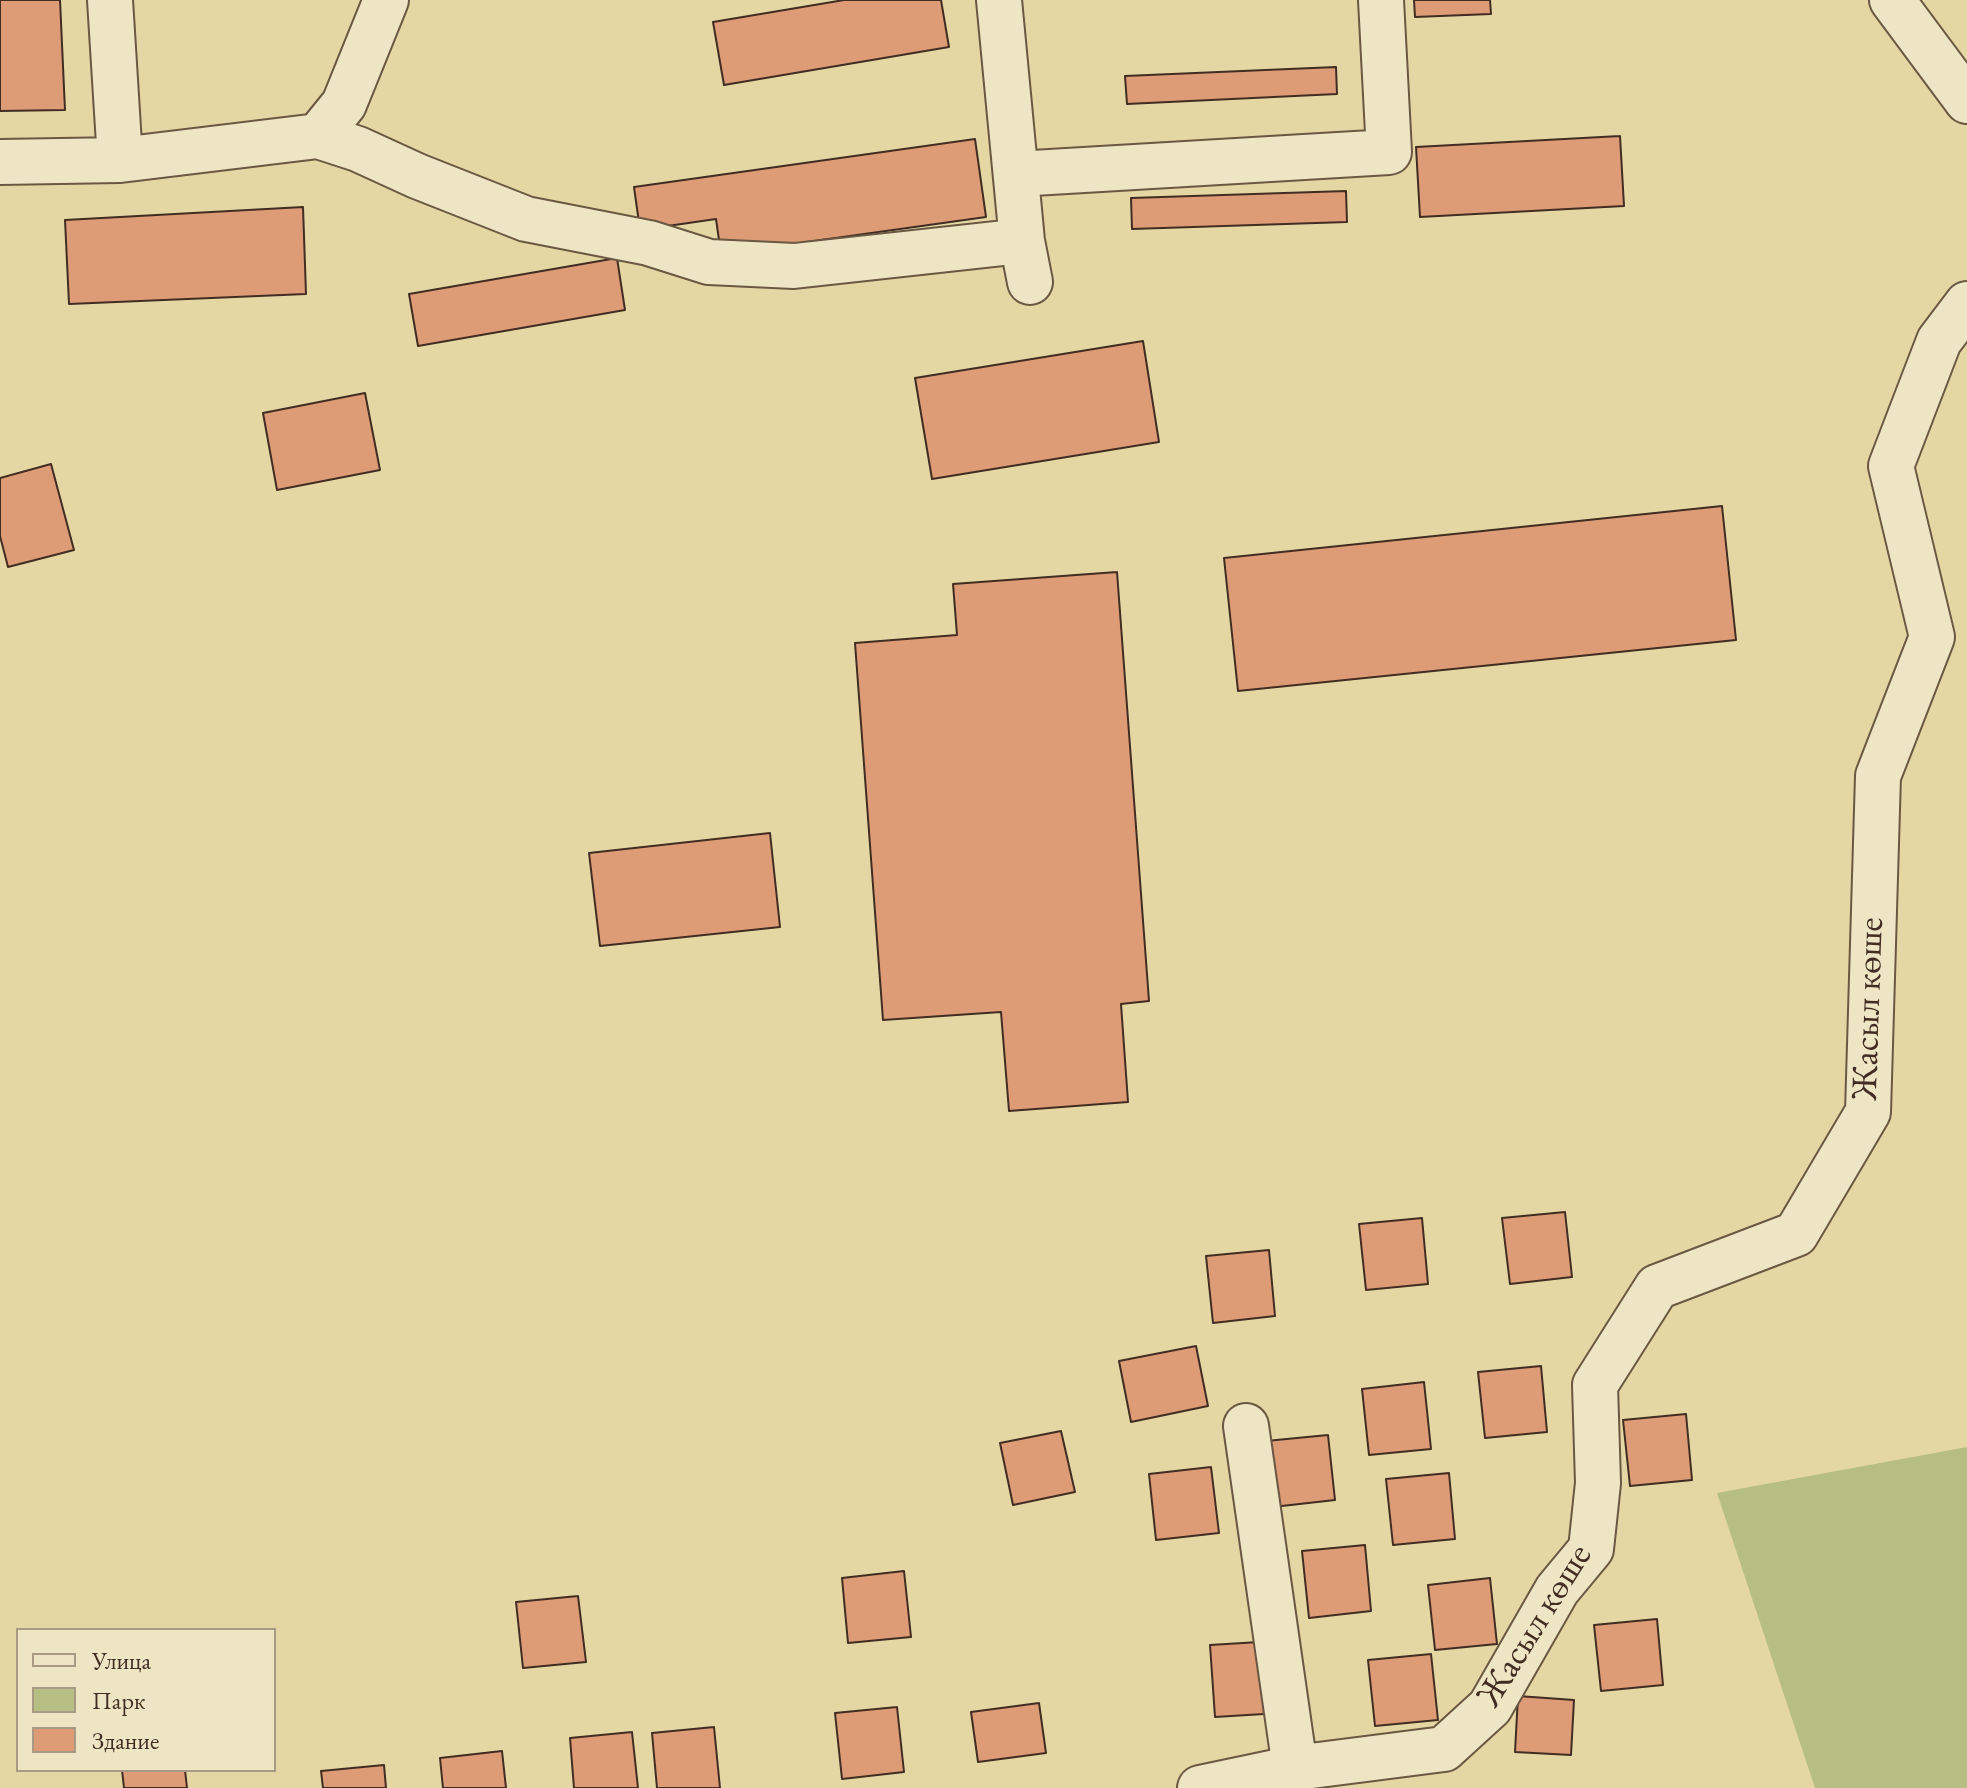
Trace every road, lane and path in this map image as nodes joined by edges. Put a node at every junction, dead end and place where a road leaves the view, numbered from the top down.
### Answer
1 (110, 0) edge
2 (386, 0) edge
3 (999, 0) edge
4 (1381, 0) edge
5 (1892, 0) edge
6 (1967, 101) edge
7 (318, 136) junction
8 (120, 160) junction
9 (0, 162) edge
10 (1016, 174) junction
11 (1967, 304) edge
12 (1246, 1426) dead end
13 (1295, 1768) junction
14 (1200, 1788) edge

1 - 8 street
2 - 7 street
3 - 10 street
4 - 10 street
5 - 6 street
7 - 8 street
7 - 10 street
8 - 9 street
11 - 13 street, Жасыл көше
12 - 13 street
13 - 14 street, Жасыл көше

